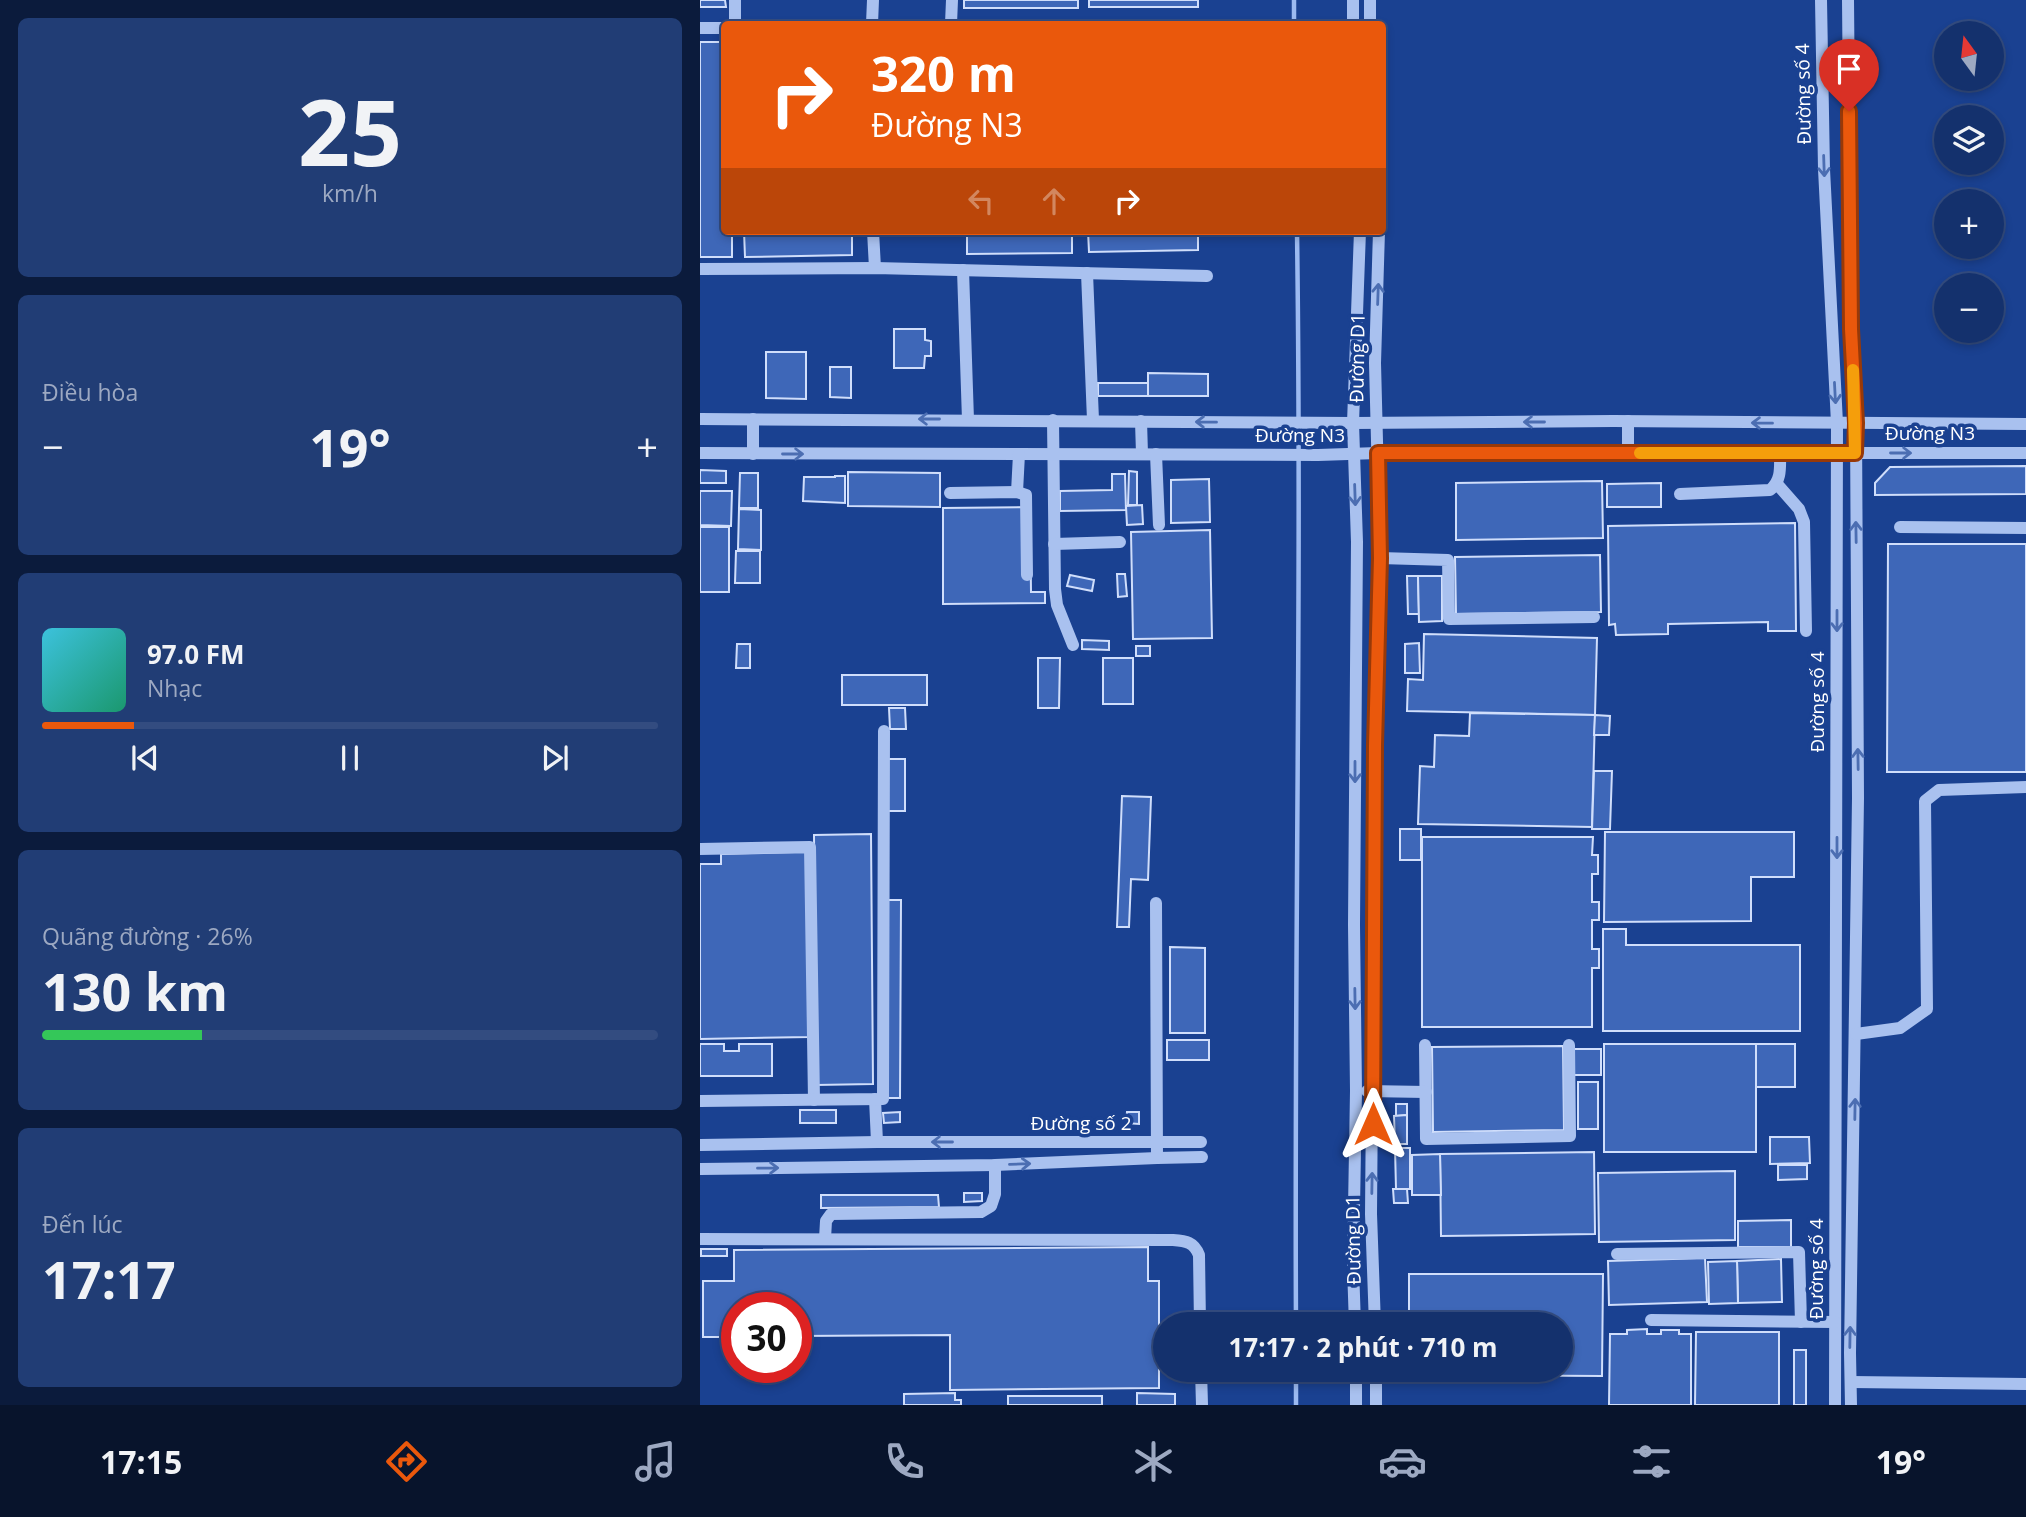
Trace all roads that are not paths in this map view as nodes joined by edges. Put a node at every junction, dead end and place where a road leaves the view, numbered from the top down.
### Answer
1 (735, 0) edge
2 (873, 0) edge
3 (952, 0) edge
4 (1353, 0) edge
5 (1370, 0) edge
6 (1821, 0) edge
7 (1848, 0) edge
8 (735, 21) edge
9 (872, 21) edge
10 (951, 21) edge
11 (1353, 21) edge
12 (1370, 21) edge
13 (700, 28) edge
14 (721, 28) edge
15 (873, 235) edge
16 (1360, 235) edge
17 (1379, 235) edge
18 (875, 268) junction
19 (700, 270) edge
20 (963, 270) junction
21 (1087, 273) junction
22 (1207, 276) dead end
23 (700, 419) edge
24 (753, 419) junction
25 (968, 420) junction
26 (1054, 420) junction
27 (1093, 420) junction
28 (1141, 421) junction
29 (1628, 421) junction
30 (1353, 423) junction
31 (1376, 423) junction
32 (1837, 423) junction
33 (1856, 423) junction
34 (2026, 424) edge
35 (700, 453) edge
36 (1378, 453) junction
37 (1628, 453) junction
38 (1780, 453) junction
39 (1836, 453) junction
40 (1855, 453) junction
41 (2026, 453) edge
42 (753, 454) junction
43 (1019, 454) junction
44 (1054, 454) junction
45 (1142, 454) junction
46 (1156, 454) junction
47 (1354, 454) junction
48 (1777, 484) junction
49 (950, 492) dead end
50 (1017, 492) junction
51 (1680, 494) dead end
52 (1158, 525) dead end
53 (1900, 527) dead end
54 (2026, 528) edge
55 (1120, 542) dead end
56 (1054, 544) junction
57 (1380, 558) junction
58 (1027, 575) dead end
59 (1594, 617) dead end
60 (1806, 631) dead end
61 (1073, 645) dead end
62 (884, 731) dead end
63 (1355, 745) junction
64 (1375, 745) junction
65 (2026, 787) edge
66 (700, 849) edge
67 (1156, 902) dead end
68 (1836, 919) junction
69 (1857, 919) junction
70 (1856, 1034) junction
71 (1425, 1045) dead end
72 (1569, 1045) dead end
73 (1836, 1076) junction
74 (1855, 1076) junction
75 (1356, 1091) junction
76 (1373, 1092) junction
77 (1426, 1092) junction
78 (875, 1099) junction
79 (814, 1100) junction
80 (700, 1101) edge
81 (877, 1142) junction
82 (1201, 1142) dead end
83 (1158, 1143) junction
84 (700, 1145) edge
85 (1202, 1157) dead end
86 (1157, 1158) junction
87 (995, 1165) junction
88 (700, 1169) edge
89 (700, 1239) edge
90 (825, 1240) junction
91 (1617, 1254) dead end
92 (1200, 1312) edge
93 (1355, 1312) edge
94 (1375, 1312) edge
95 (1651, 1320) dead end
96 (1801, 1322) junction
97 (1835, 1322) junction
98 (1201, 1382) edge
99 (1356, 1382) edge
100 (1376, 1382) edge
101 (1851, 1382) junction
102 (2026, 1384) edge
103 (1202, 1405) edge
104 (1356, 1405) edge
105 (1376, 1405) edge
106 (1835, 1405) edge
107 (1851, 1405) edge

1 - 8 street
2 - 9 street
3 - 10 street
4 - 11 street
5 - 12 street
6 -> 32 street, Đường số 4
7 - 33 street, Đường số 4
13 - 14 street
15 - 18 street
16 - 30 street, Đường D1
31 -> 17 street, Đường D1
18 - 19 street
18 - 20 street
20 - 21 street
20 - 25 street
21 - 22 street
21 - 27 street
23 - 24 street, Đường N3
25 -> 24 street, Đường N3
24 - 42 street
25 - 26 street, Đường N3
26 - 27 street, Đường N3
26 - 44 street
27 - 28 street, Đường N3
30 -> 28 street, Đường N3
28 - 45 street
29 -> 31 street, Đường N3
32 -> 29 street, Đường N3
29 - 37 street
30 - 31 street, Đường N3
30 - 47 street, Đường D1
31 - 36 street, Đường D1
32 - 33 street, Đường N3
32 - 39 street, Đường số 4
33 - 34 street, Đường N3
33 - 40 street, Đường số 4
35 - 42 street, Đường N3
36 - 37 street, Đường N3
36 - 47 street, Đường N3
36 - 57 street, Đường D1
37 - 38 street, Đường N3
38 - 39 street, Đường N3
38 - 48 street
39 - 40 street, Đường N3
39 -> 68 street, Đường số 4
40 -> 41 street, Đường N3
69 -> 40 street, Đường số 4
42 -> 43 street, Đường N3
43 - 44 street, Đường N3
43 - 50 street
44 - 45 street, Đường N3
44 - 56 street
45 - 46 street, Đường N3
46 - 47 street, Đường N3
46 - 52 street
47 -> 63 street, Đường D1
48 - 51 street
48 - 60 street
49 - 50 street
50 - 58 street
53 - 54 street
55 - 56 street
56 - 61 street
57 - 59 street
57 - 64 street, Đường D1
62 - 78 street
63 - 64 street
63 -> 75 street, Đường D1
64 - 76 street, Đường D1
65 - 70 street
66 - 79 street
67 - 83 street
68 - 69 street
68 - 73 street, Đường số 4
69 - 70 street, Đường số 4
70 - 74 street, Đường số 4
71 - 77 street
72 - 77 street
73 - 74 street
73 - 97 street, Đường số 4
101 -> 74 street, Đường số 4
75 - 76 street
75 - 93 street, Đường D1
76 - 77 street
94 -> 76 street, Đường D1
78 - 79 street
78 - 81 street
79 - 80 street
83 -> 81 street, Đường số 2
81 - 84 street, Đường số 2
82 - 83 street
83 - 86 street, Đường số 2
85 - 86 street
87 -> 86 street, Đường số 2
88 -> 87 street, Đường số 2
87 - 90 street
89 - 90 street
90 - 92 street
91 - 96 street
95 - 96 street
96 - 97 street
97 - 106 street, Đường số 4
98 - 103 street
99 - 104 street
100 - 105 street
101 - 102 street
101 - 107 street, Đường số 4

